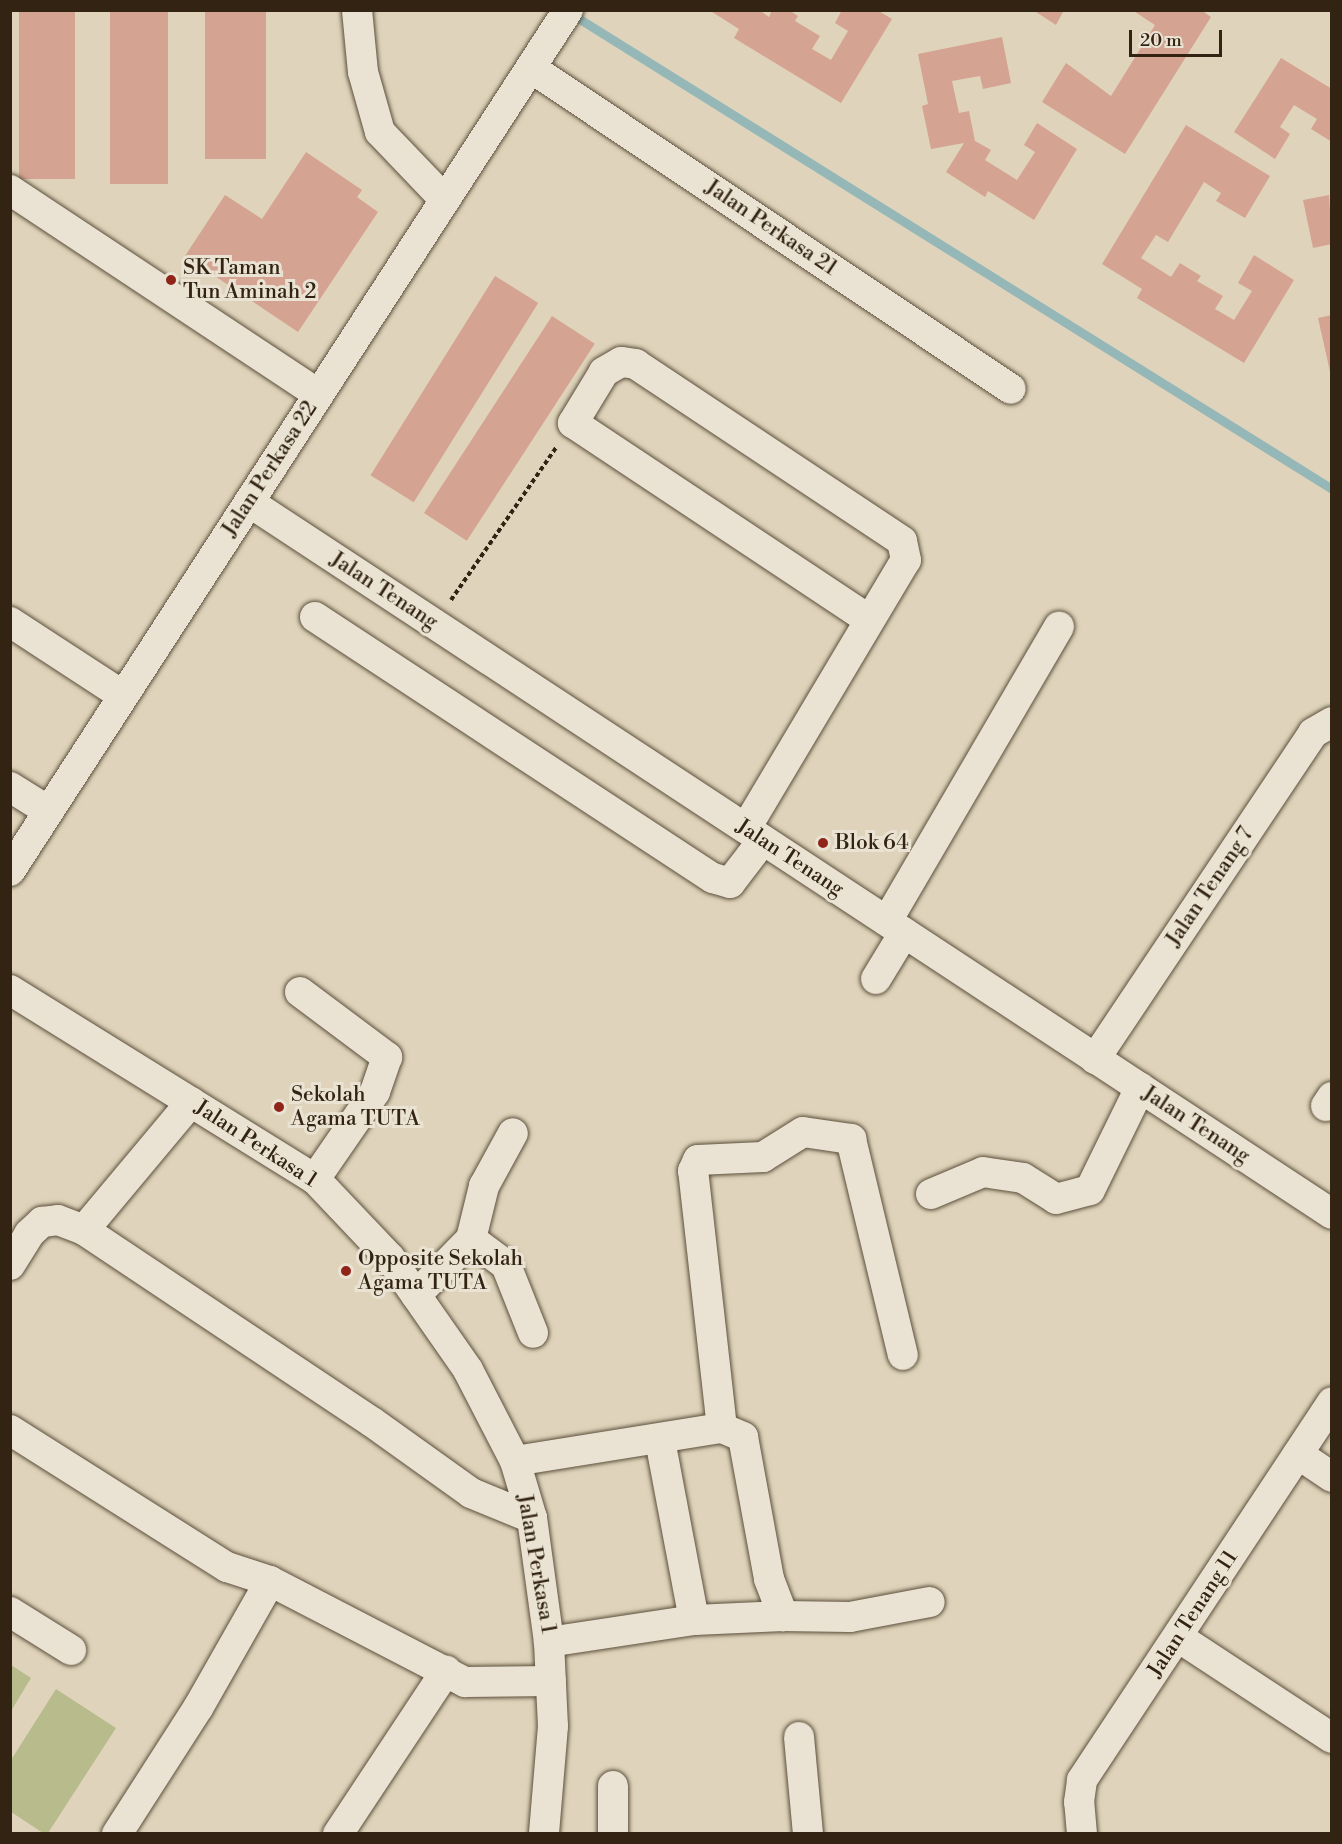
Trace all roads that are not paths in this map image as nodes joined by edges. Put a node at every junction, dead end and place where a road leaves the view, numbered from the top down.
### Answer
1 (357, 10) edge
2 (561, 20) edge
3 (531, 68) junction
4 (10, 190) edge
5 (445, 200) junction
6 (1011, 389) dead end
7 (318, 394) junction
8 (249, 502) junction
9 (315, 617) dead end
10 (869, 620) junction
11 (10, 622) edge
12 (1059, 627) dead end
13 (122, 695) junction
14 (1332, 722) edge
15 (10, 787) edge
16 (47, 810) junction
17 (754, 834) junction
18 (10, 871) edge
19 (895, 927) junction
20 (876, 979) dead end
21 (10, 990) edge
22 (300, 992) dead end
23 (1095, 1059) junction
24 (1140, 1088) junction
25 (191, 1101) junction
26 (513, 1133) dead end
27 (315, 1179) junction
28 (932, 1194) dead end
29 (1332, 1214) edge
30 (84, 1230) junction
31 (471, 1239) junction
32 (10, 1265) edge
33 (416, 1295) junction
34 (533, 1333) dead end
35 (903, 1355) dead end
36 (1332, 1402) edge
37 (722, 1428) junction
38 (10, 1430) edge
39 (660, 1440) junction
40 (1298, 1454) junction
41 (516, 1461) junction
42 (1332, 1477) edge
43 (532, 1518) junction
44 (270, 1581) junction
45 (930, 1602) dead end
46 (10, 1612) edge
47 (783, 1616) junction
48 (694, 1620) junction
49 (1178, 1637) junction
50 (549, 1642) junction
51 (71, 1650) dead end
52 (446, 1671) junction
53 (551, 1681) junction
54 (799, 1737) dead end
55 (1332, 1738) edge
56 (613, 1786) dead end
57 (117, 1833) edge
58 (339, 1833) edge
59 (544, 1833) edge
60 (612, 1833) edge
61 (808, 1833) edge
62 (1082, 1833) edge

1 - 5 street
2 - 3 street, Jalan Perkasa 22
3 - 5 street, Jalan Perkasa 22
3 - 6 street, Jalan Perkasa 21
4 - 7 street
5 - 7 street, Jalan Perkasa 22
7 - 8 street, Jalan Perkasa 22
8 - 13 street, Jalan Perkasa 22
8 - 17 street, Jalan Tenang
9 - 17 street
10 - 10 street
10 - 17 street
11 - 13 street
12 - 19 street
13 - 16 street, Jalan Perkasa 22
14 - 23 street, Jalan Tenang 7
15 - 16 street
16 - 18 street, Jalan Perkasa 22
17 - 19 street, Jalan Tenang
19 - 20 street
19 - 23 street, Jalan Tenang
21 - 25 street, Jalan Perkasa 1
22 - 27 street
23 - 24 street, Jalan Tenang
24 - 28 street
24 - 29 street, Jalan Tenang
25 - 27 street, Jalan Perkasa 1
25 - 30 street
26 - 31 street
27 - 33 street, Jalan Perkasa 1
30 - 32 street
30 - 43 street
31 - 33 street
31 - 34 street
33 - 41 street, Jalan Perkasa 1
35 - 37 street
36 - 40 street, Jalan Tenang 11
37 - 39 street
37 - 47 street
38 - 44 street
39 - 41 street
39 - 48 street
40 - 42 street
40 - 49 street, Jalan Tenang 11
41 - 43 street, Jalan Perkasa 1
43 - 50 street, Jalan Perkasa 1
44 - 52 street
44 - 57 street
45 - 47 street
46 - 51 street
47 - 48 street
48 - 50 street
49 - 55 street
49 - 62 street, Jalan Tenang 11
50 - 53 street, Jalan Perkasa 1
52 - 53 street
52 - 58 street
53 - 59 street, Jalan Perkasa 1
54 - 61 street
56 - 60 street

